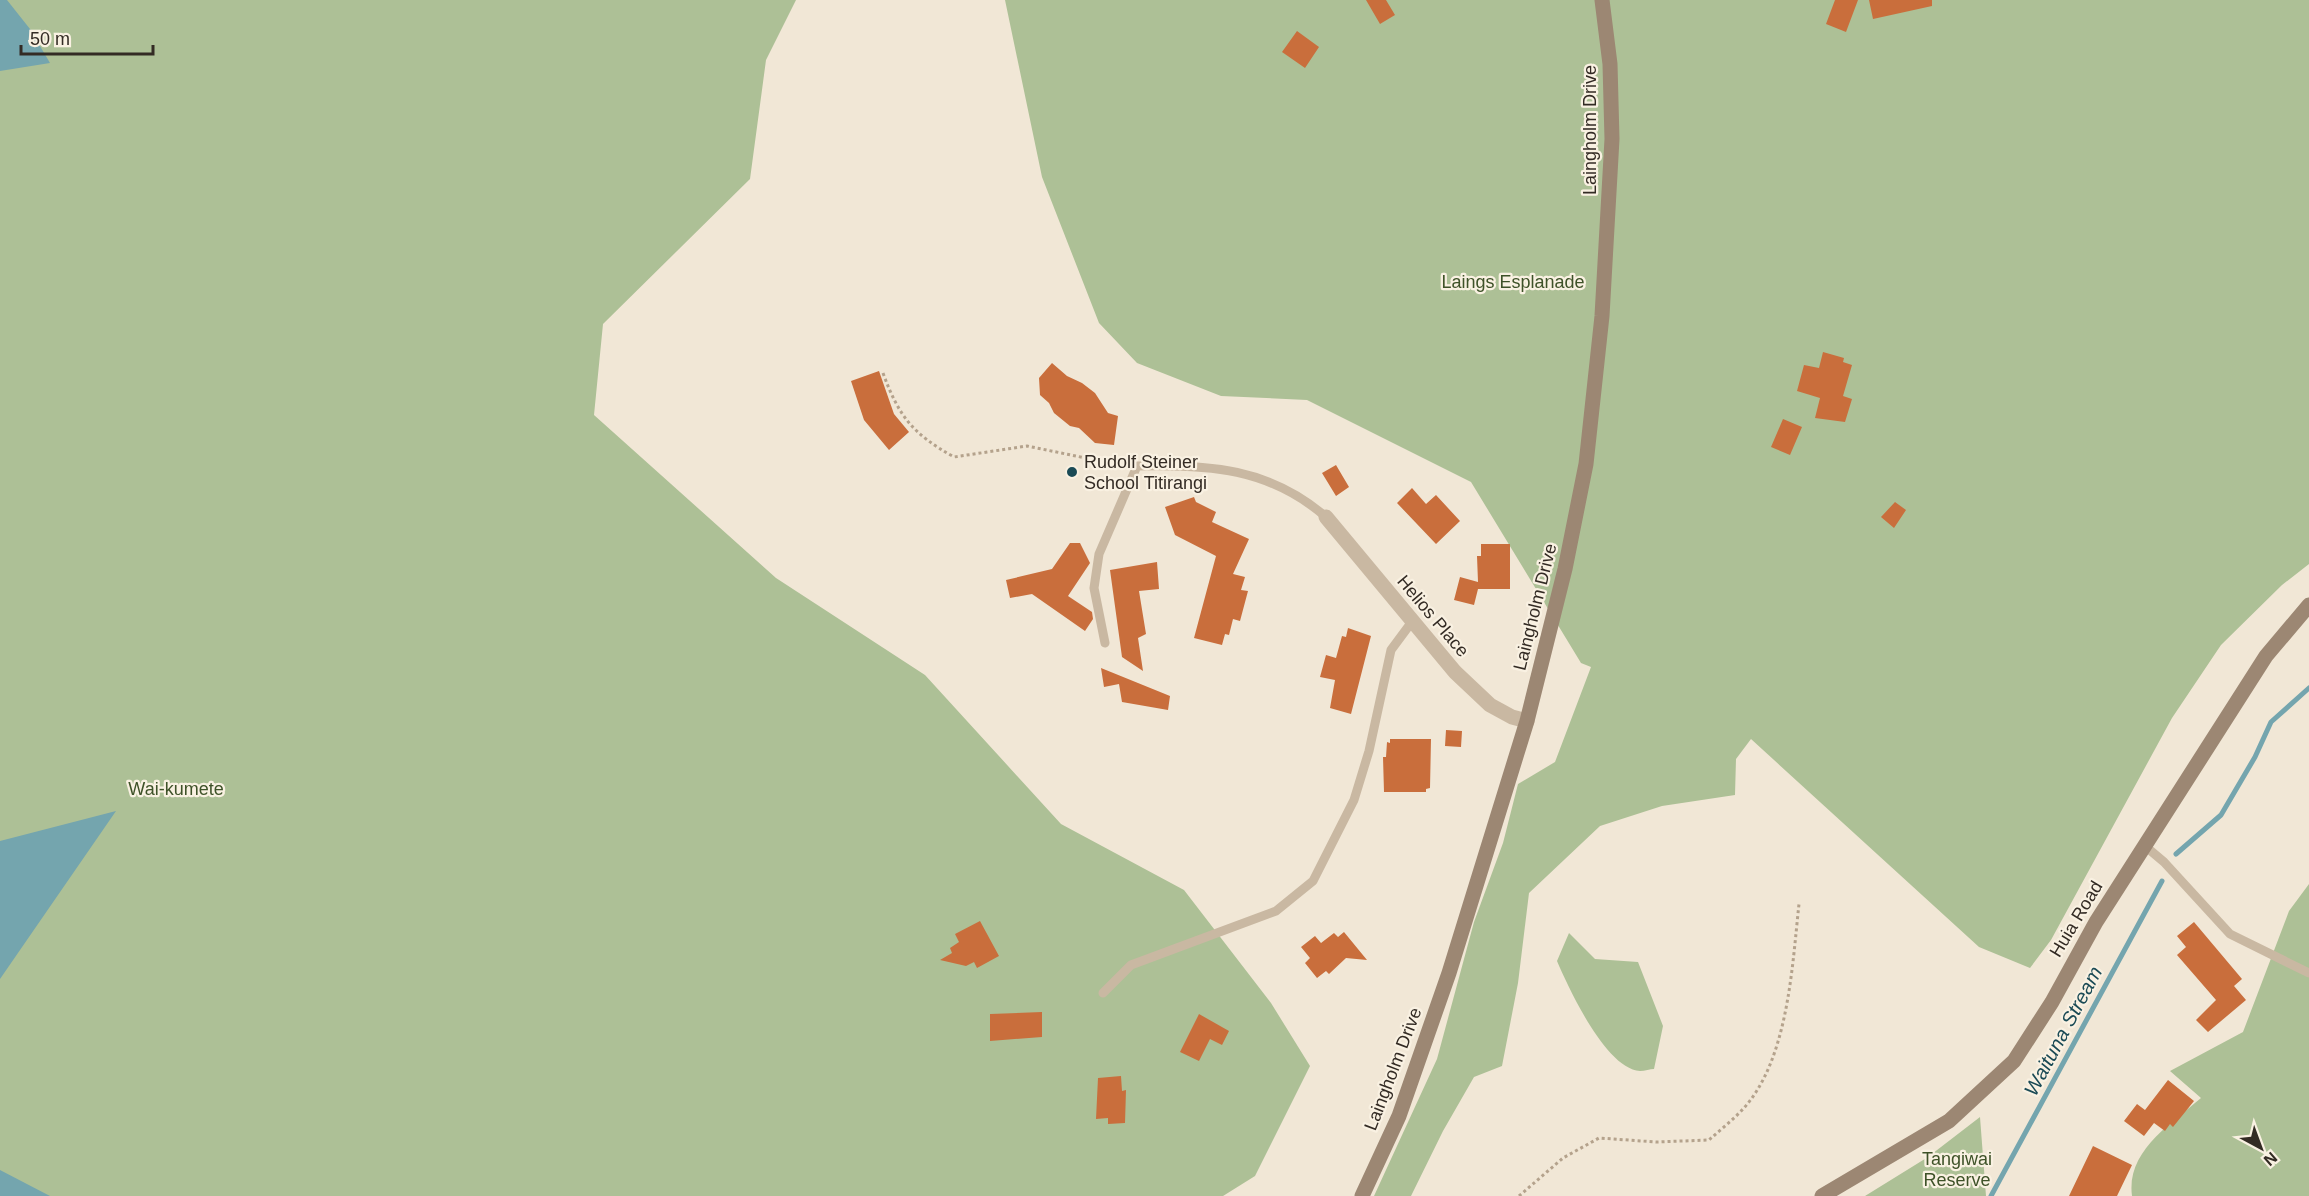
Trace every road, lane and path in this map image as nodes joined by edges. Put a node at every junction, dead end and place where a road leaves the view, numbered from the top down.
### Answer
1 (1602, 0) edge
2 (883, 373) dead end
3 (1110, 463) dead end
4 (1326, 517) joint
5 (2309, 605) edge
6 (1411, 622) junction
7 (1105, 643) dead end
8 (1527, 721) junction
9 (2145, 846) junction
10 (1799, 904) dead end
11 (2309, 973) edge
12 (1103, 993) dead end
13 (1362, 1196) edge
14 (1519, 1196) edge
15 (1822, 1196) edge

1 - 8 street, Laingholm Drive
2 - 3 path
4 - 6 street, Helios Place
4 - 7 lane
5 - 9 street, Huia Road
6 - 8 street, Helios Place
6 - 12 lane
8 - 13 street, Laingholm Drive
9 - 11 lane
9 - 15 street, Huia Road
10 - 14 path

